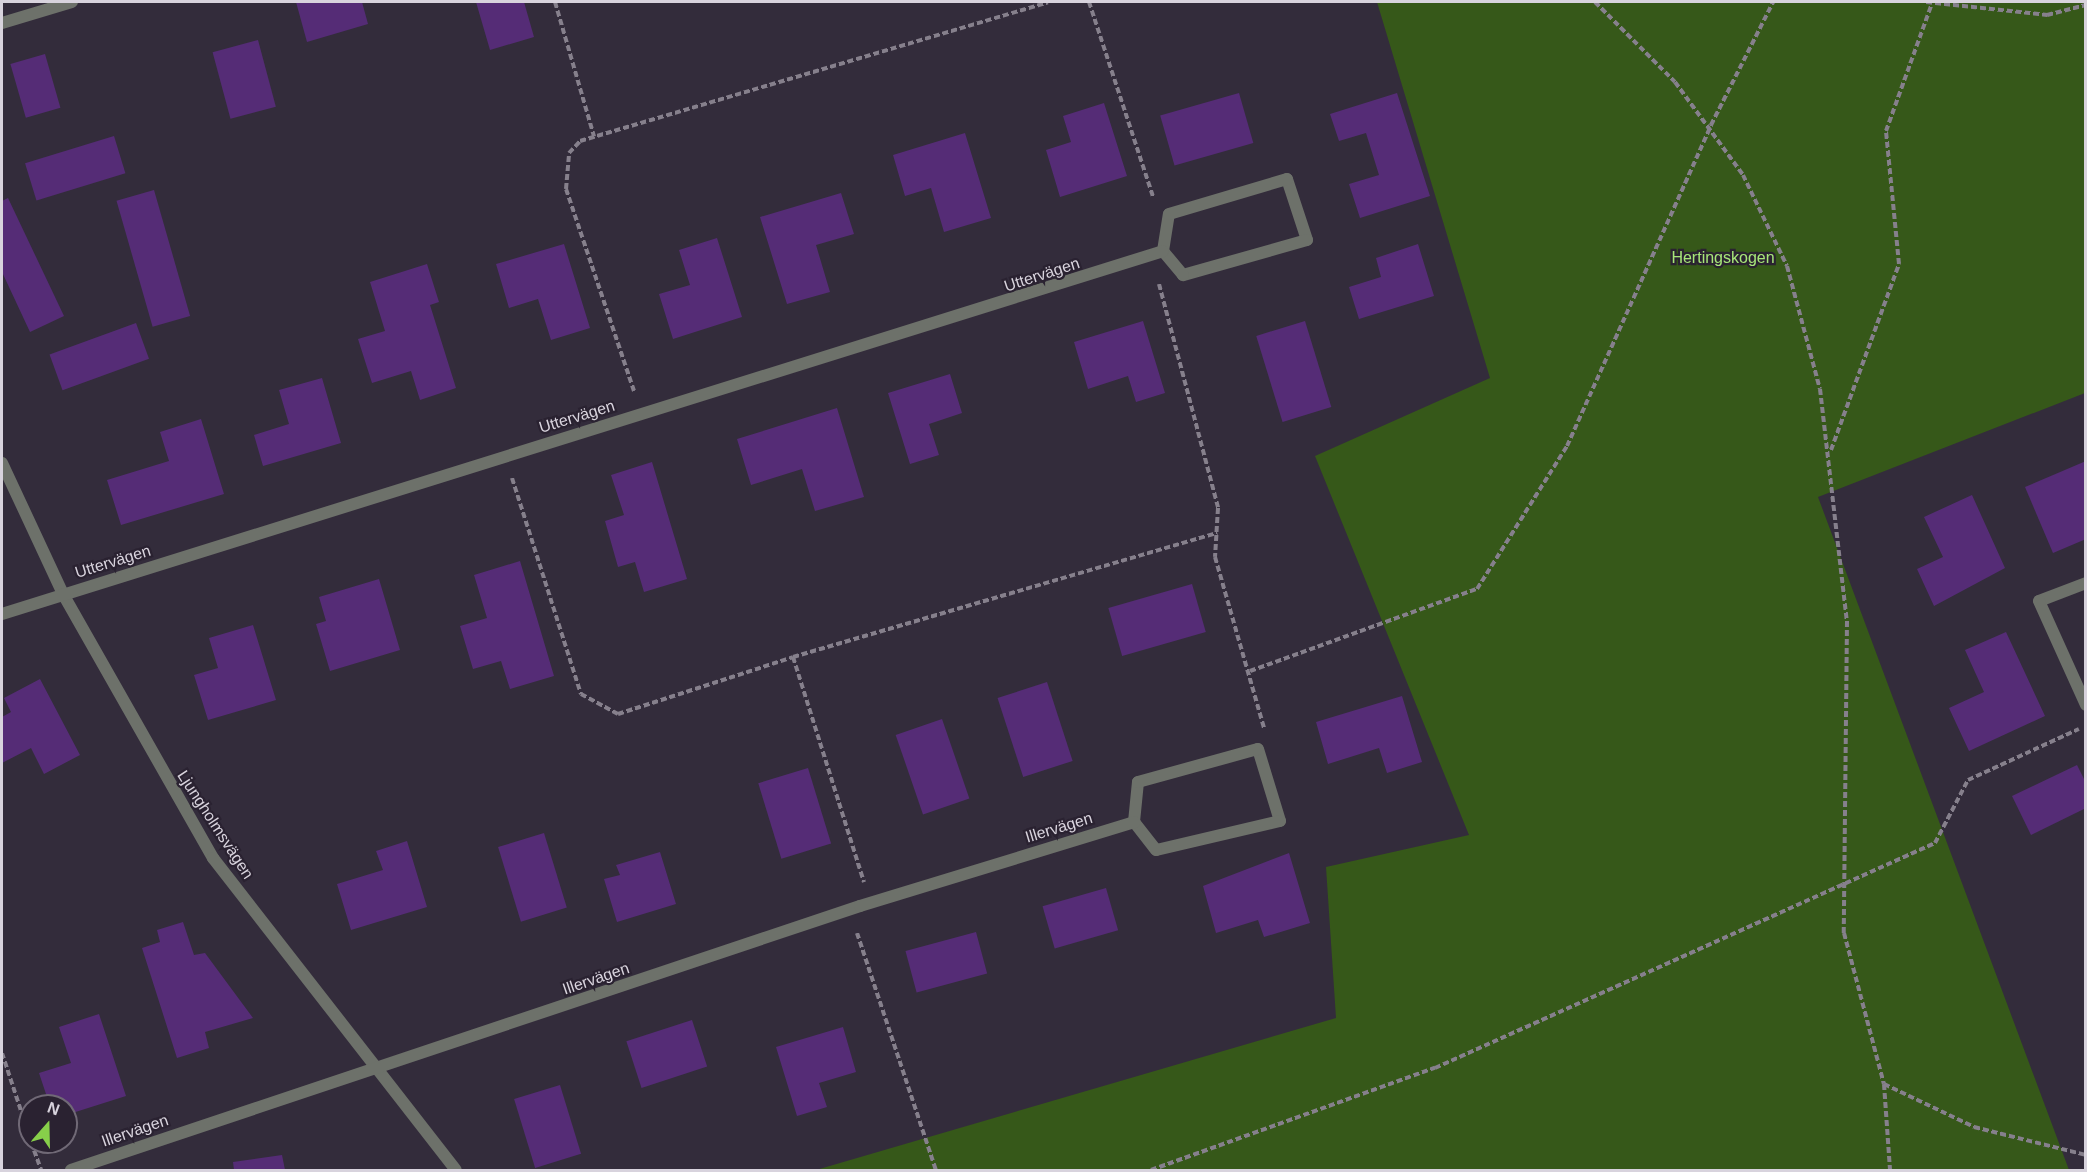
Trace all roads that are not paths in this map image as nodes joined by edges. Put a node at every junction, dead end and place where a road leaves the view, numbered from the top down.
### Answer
1 (72, 2) edge
2 (2, 23) edge
3 (1163, 251) junction
4 (2, 463) edge
5 (2085, 583) edge
6 (63, 594) junction
7 (2, 614) edge
8 (2085, 705) edge
9 (1134, 822) junction
10 (374, 1066) junction
11 (71, 1170) edge
12 (456, 1170) edge

1 - 2 street
3 - 3 street
3 - 6 street, Uttervägen
4 - 6 street, Ljungholmsvägen
5 - 8 street
6 - 7 street, Uttervägen
6 - 10 street, Ljungholmsvägen
9 - 9 street
9 - 10 street, Illervägen
10 - 11 street, Illervägen
10 - 12 street, Ljungholmsvägen

